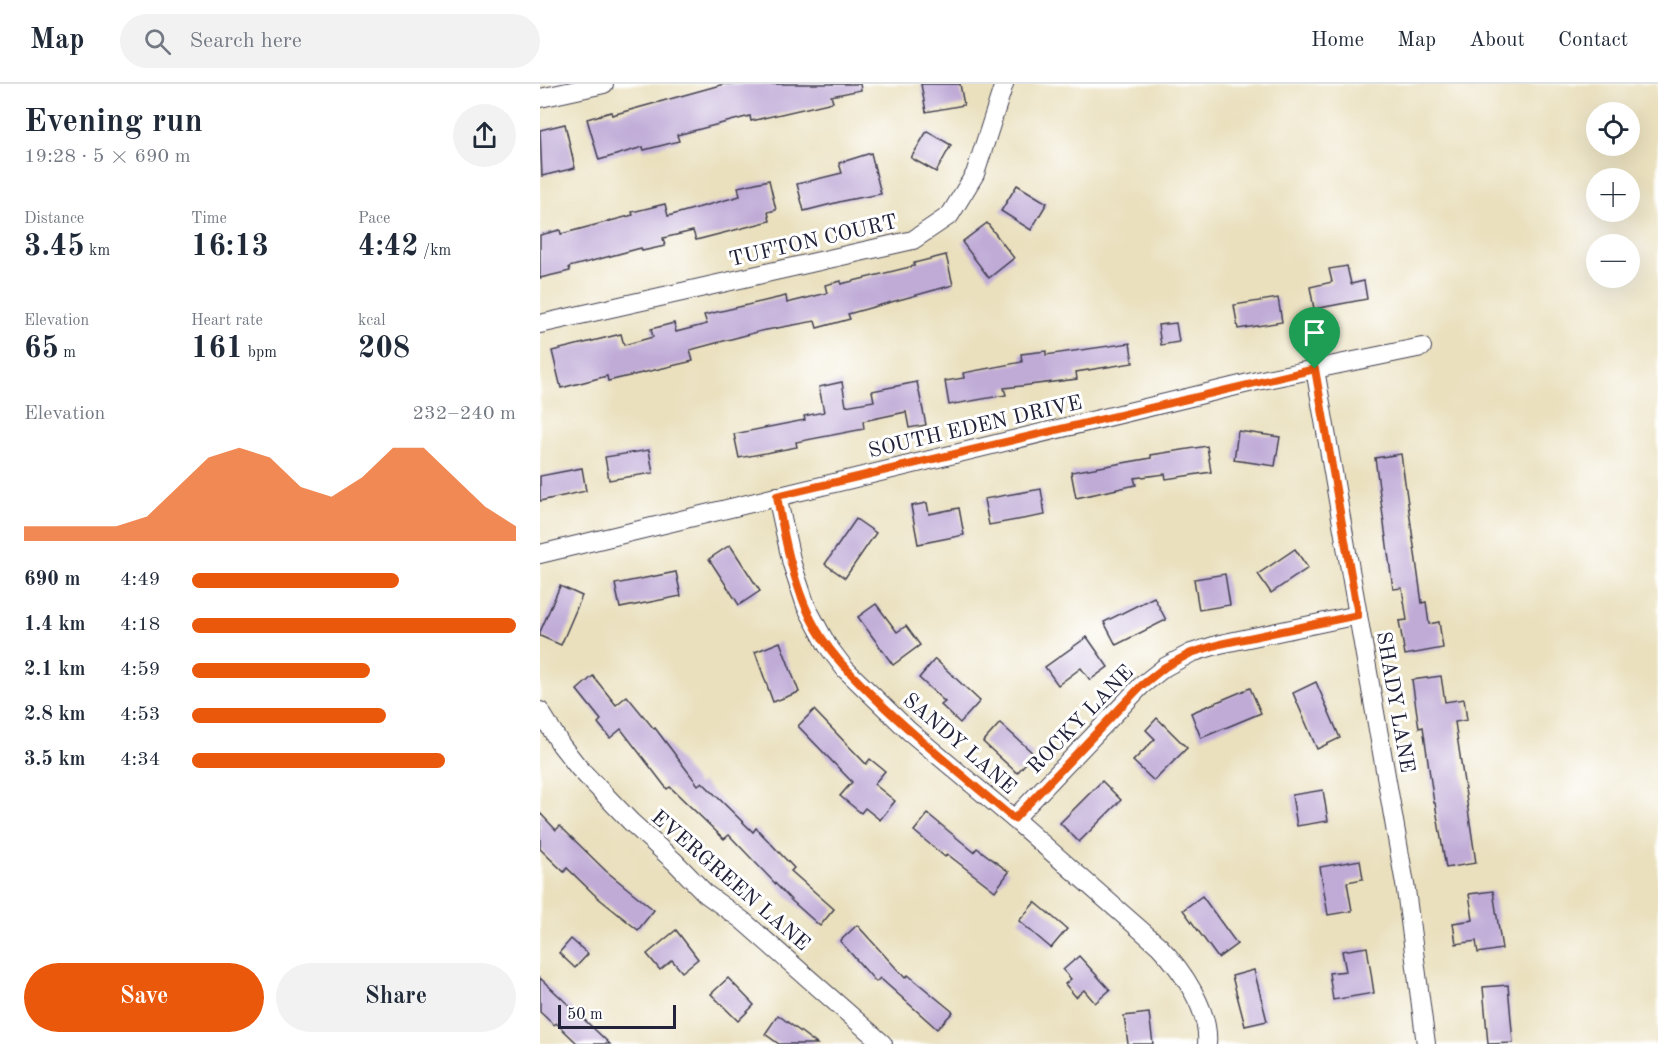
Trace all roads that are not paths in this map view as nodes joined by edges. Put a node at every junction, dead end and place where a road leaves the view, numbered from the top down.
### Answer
1 (604, 84) edge
2 (1004, 84) edge
3 (540, 98) edge
4 (540, 324) edge
5 (1422, 347) dead end
6 (1315, 369) junction
7 (777, 496) junction
8 (540, 554) edge
9 (1358, 615) junction
10 (540, 711) edge
11 (1014, 819) junction
12 (883, 1044) edge
13 (1207, 1044) edge
14 (1426, 1044) edge

1 - 3 street
2 - 4 street, TUFTON COURT
5 - 6 street, SOUTH EDEN DRIVE
6 - 7 street, SOUTH EDEN DRIVE
6 - 9 street, SHADY LANE
7 - 8 street, SOUTH EDEN DRIVE
7 - 11 street, SANDY LANE
9 - 11 street, ROCKY LANE
9 - 14 street, SHADY LANE
10 - 12 street, EVERGREEN LANE
11 - 13 street, SANDY LANE

